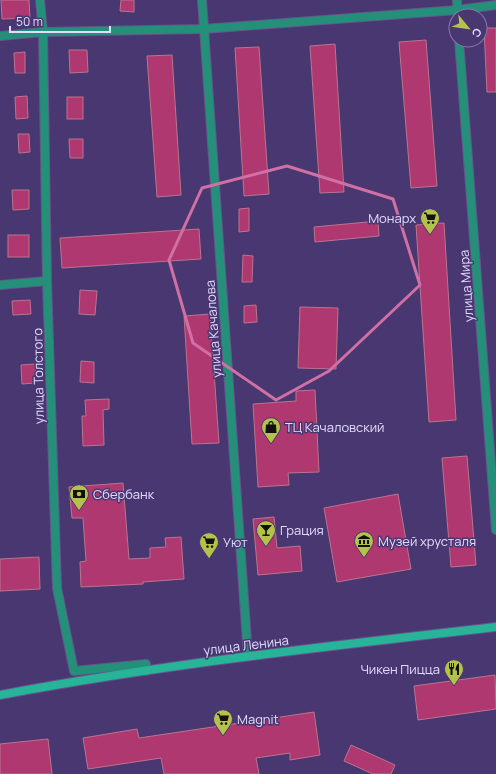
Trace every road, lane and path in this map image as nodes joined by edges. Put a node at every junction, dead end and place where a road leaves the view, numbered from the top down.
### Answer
1 (40, 0) edge
2 (202, 0) edge
3 (496, 5) edge
4 (481, 8) edge
5 (448, 14) edge
6 (203, 29) junction
7 (43, 32) junction
8 (0, 36) edge
9 (461, 48) edge
10 (47, 281) junction
11 (0, 285) edge
12 (496, 530) edge
13 (496, 627) edge
14 (248, 656) junction
15 (146, 671) junction
16 (0, 695) edge

1 - 7 street, улица Толстого
2 - 6 street, улица Качалова
3 - 4 street
5 - 6 street
6 - 7 street
6 - 14 street, улица Качалова
7 - 8 street
7 - 10 street, улица Толстого
9 - 12 street, улица Мира
10 - 11 street
10 - 15 street, улица Толстого
13 - 14 main road, улица Ленина
14 - 15 main road, улица Ленина
15 - 16 main road, улица Ленина

